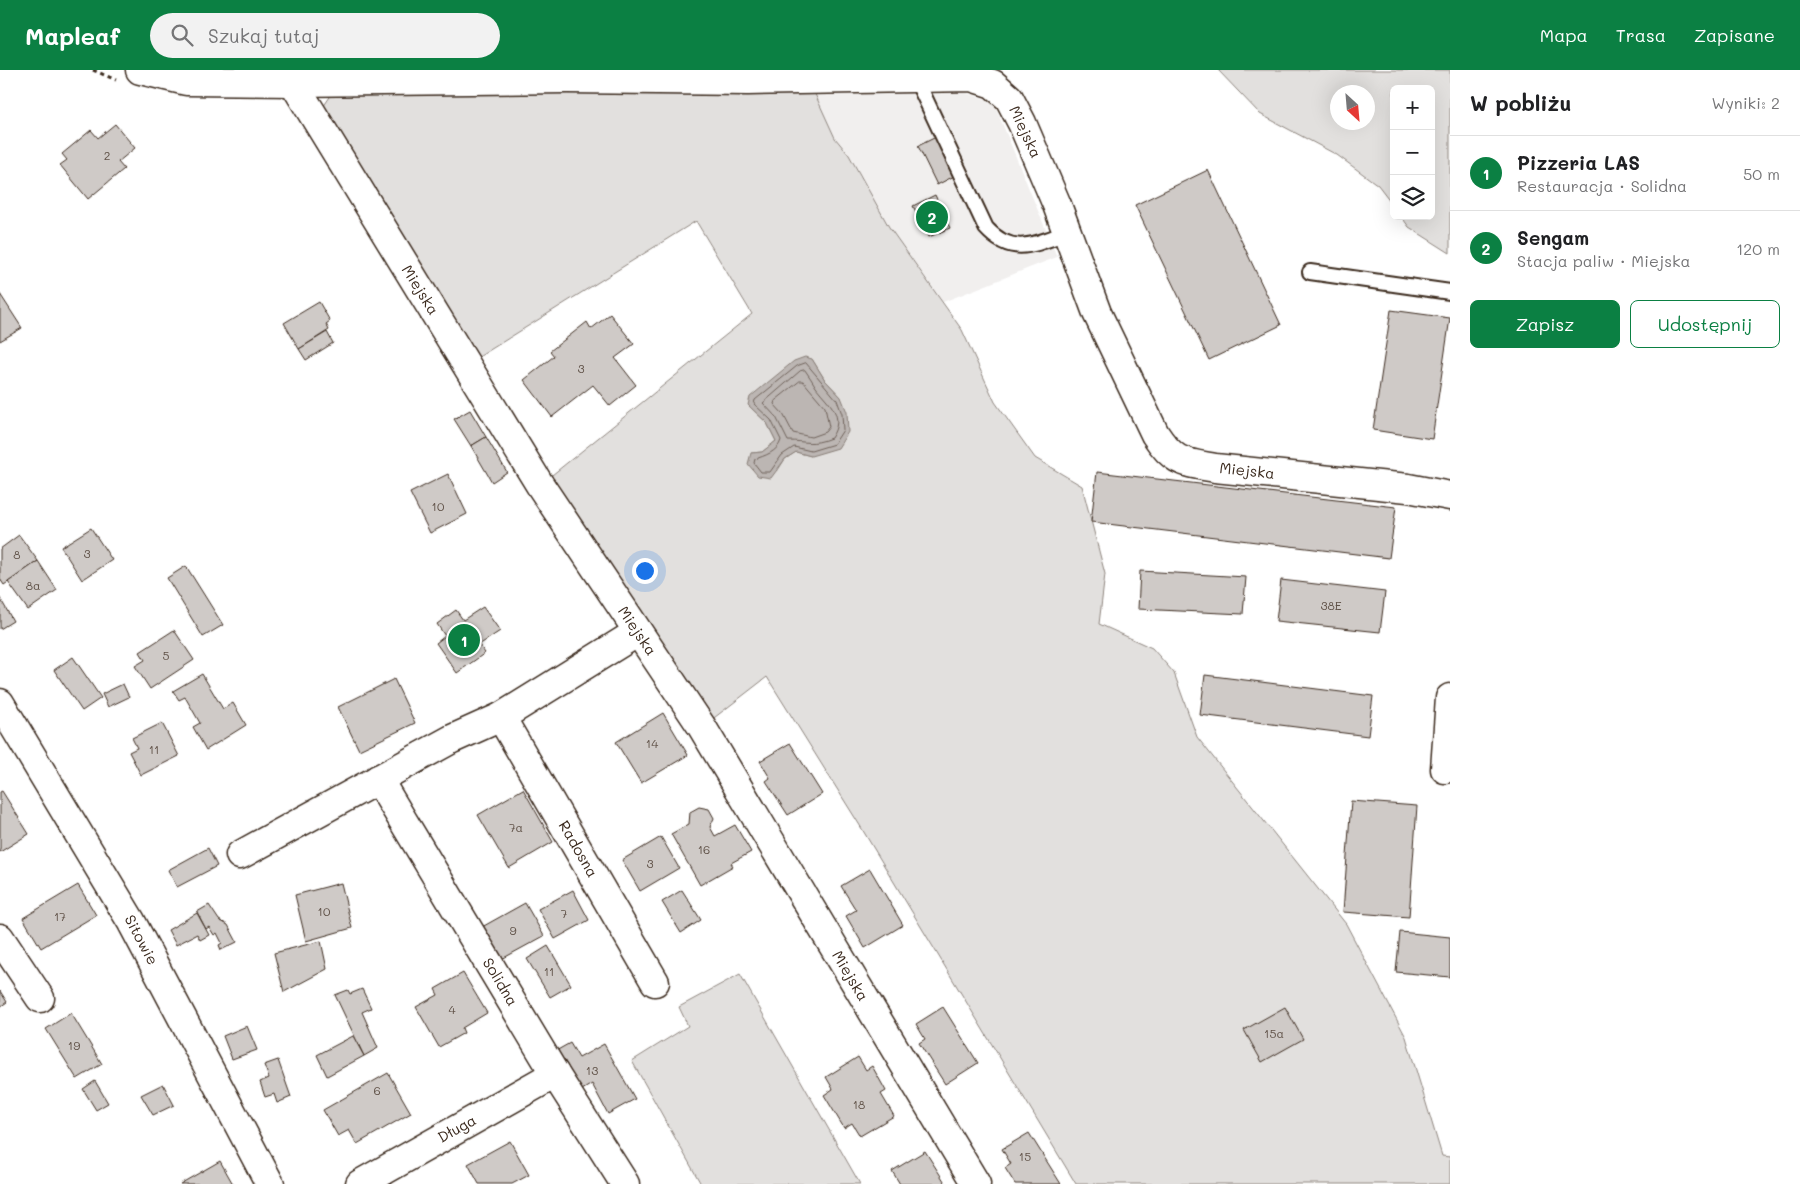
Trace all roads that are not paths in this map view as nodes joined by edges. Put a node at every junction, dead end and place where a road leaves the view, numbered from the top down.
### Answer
1 (140, 70) edge
2 (916, 78) junction
3 (293, 82) junction
4 (1066, 233) junction
5 (1310, 272) dead end
6 (1450, 292) edge
7 (1450, 496) edge
8 (638, 632) junction
9 (1450, 698) edge
10 (0, 703) edge
11 (501, 717) junction
12 (1445, 769) dead end
13 (378, 779) junction
14 (240, 855) dead end
15 (0, 938) edge
16 (655, 982) dead end
17 (40, 998) dead end
18 (555, 1074) junction
19 (270, 1184) edge
20 (360, 1184) edge
21 (624, 1184) edge
22 (976, 1184) edge

1 - 3 street, Miejska
2 - 3 street, Miejska
2 - 4 street, Miejska
2 - 4 lane
3 - 8 street, Miejska
4 - 7 street, Miejska
5 - 6 lane
8 - 11 street
8 - 22 street, Miejska
9 - 12 street
10 - 19 street, Sitowie
11 - 13 street
11 - 16 street, Radosna
13 - 14 street
13 - 18 street, Solidna
15 - 17 street
18 - 20 street, Długa
18 - 21 street, Solidna

